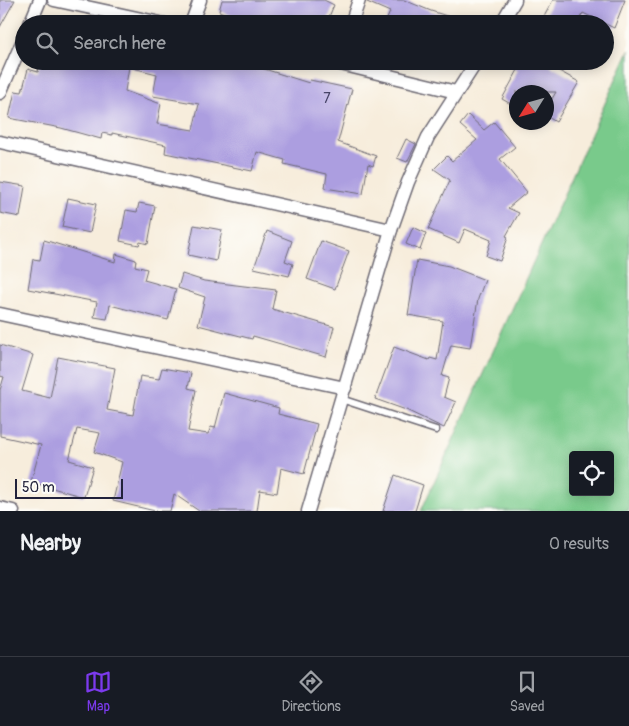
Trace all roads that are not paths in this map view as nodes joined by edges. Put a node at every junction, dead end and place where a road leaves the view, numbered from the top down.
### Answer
1 (40, 0) edge
2 (54, 0) edge
3 (200, 0) edge
4 (359, 0) edge
5 (515, 0) edge
6 (34, 15) edge
7 (123, 15) edge
8 (194, 15) edge
9 (353, 15) edge
10 (506, 15) edge
11 (15, 59) edge
12 (367, 70) edge
13 (471, 70) edge
14 (456, 92) junction
15 (0, 93) edge
16 (0, 142) edge
17 (391, 230) junction
18 (0, 314) edge
19 (343, 394) junction
20 (436, 430) dead end
21 (0, 508) edge
22 (13, 511) edge
23 (308, 511) edge

1 - 6 street
2 - 7 street
3 - 8 street
4 - 9 street
5 - 10 street
11 - 15 street
12 - 14 street
13 - 14 street
14 - 17 street
16 - 17 street
17 - 19 street
18 - 19 street
19 - 20 lane
19 - 23 street
21 - 22 street

